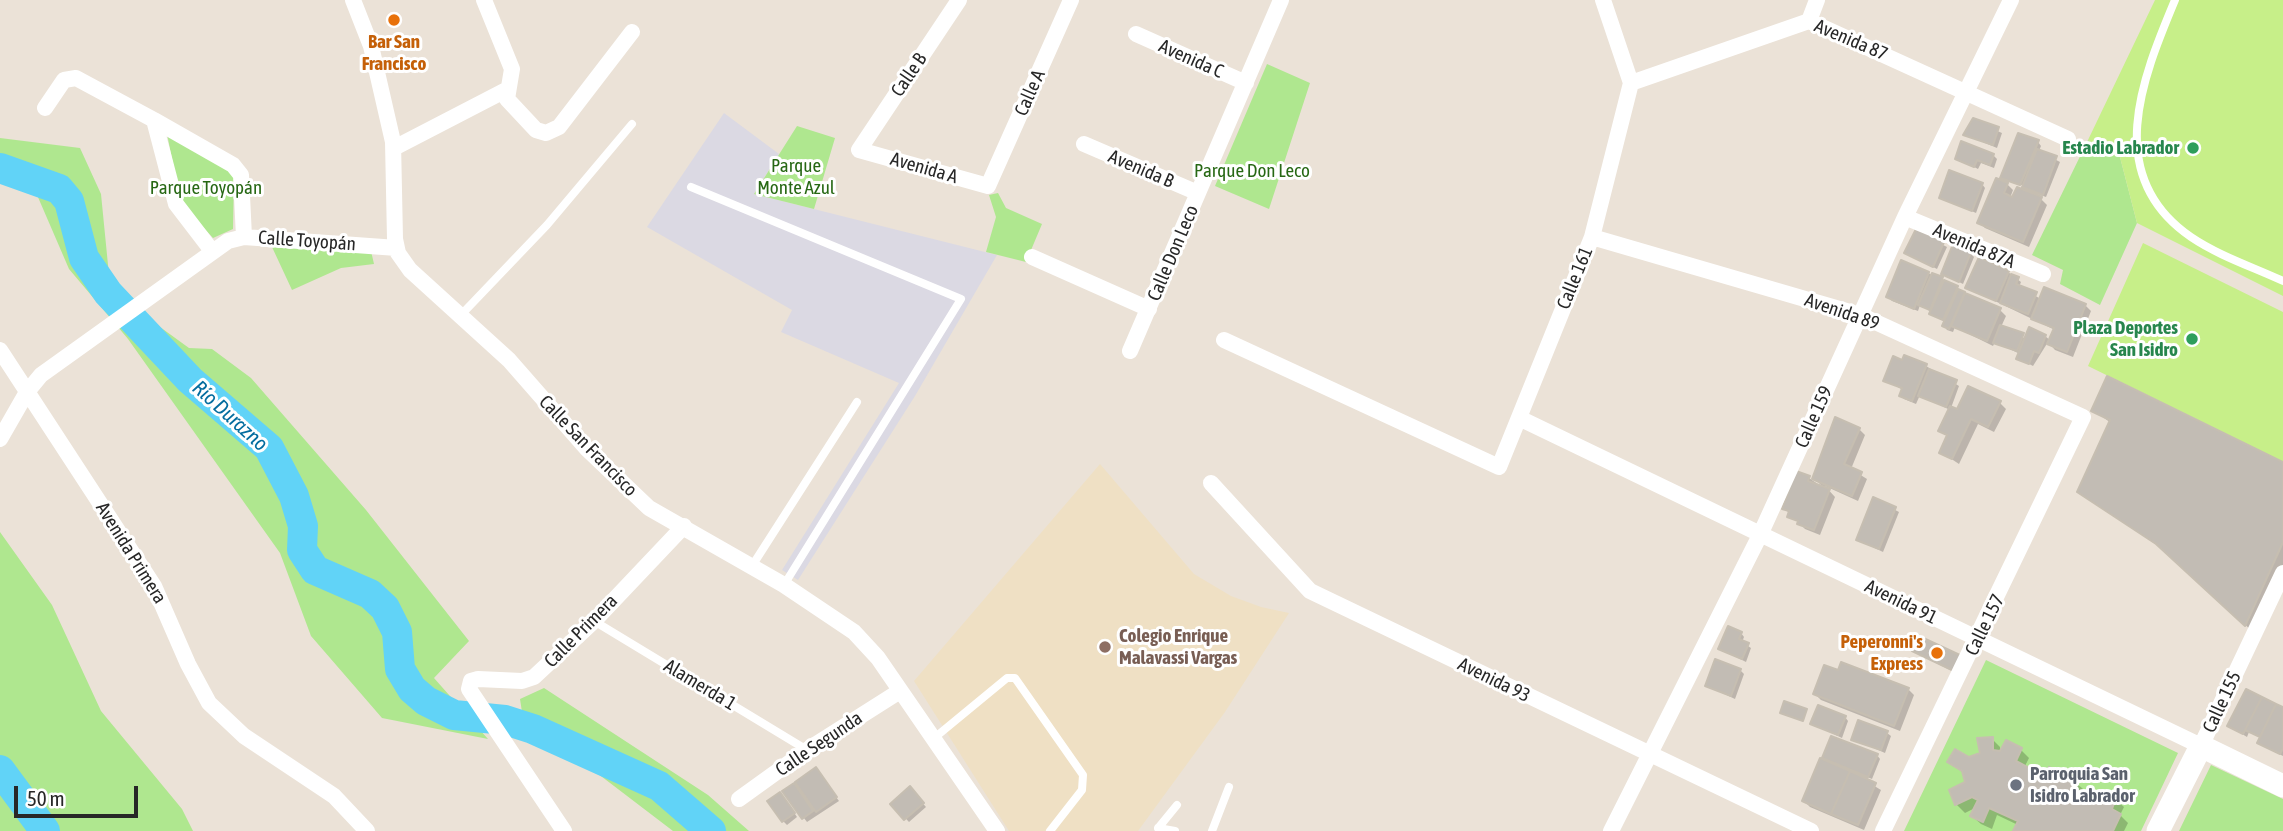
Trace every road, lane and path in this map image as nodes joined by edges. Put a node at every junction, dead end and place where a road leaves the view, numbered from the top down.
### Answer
1 (353, 0) edge
2 (484, 0) edge
3 (959, 0) edge
4 (1071, 0) edge
5 (1282, 0) edge
6 (1603, 0) edge
7 (1817, 0) edge
8 (2011, 0) edge
9 (2175, 0) edge
10 (1808, 21) junction
11 (632, 32) dead end
12 (1136, 34) dead end
13 (1245, 83) junction
14 (1631, 83) junction
15 (506, 90) junction
16 (1965, 91) junction
17 (45, 108) dead end
18 (154, 120) junction
19 (632, 124) dead end
20 (2068, 139) dead end
21 (1084, 144) dead end
22 (394, 148) junction
23 (859, 149) joint
24 (988, 186) joint
25 (691, 187) dead end
26 (1198, 193) junction
27 (1905, 217) junction
28 (244, 237) junction
29 (1592, 237) junction
30 (397, 248) junction
31 (212, 251) junction
32 (1032, 257) dead end
33 (2043, 274) dead end
34 (2283, 281) edge
35 (1149, 309) junction
36 (1860, 315) junction
37 (460, 316) junction
38 (1224, 340) dead end
39 (0, 350) edge
40 (1130, 351) dead end
41 (27, 392) junction
42 (857, 402) dead end
43 (2083, 417) joint
44 (1519, 418) junction
45 (0, 439) edge
46 (1211, 483) dead end
47 (684, 526) junction
48 (1760, 535) junction
49 (752, 566) junction
50 (2283, 573) edge
51 (784, 585) junction
52 (594, 621) junction
53 (1979, 639) junction
54 (900, 691) junction
55 (933, 739) junction
56 (2201, 746) junction
57 (807, 750) junction
58 (1649, 754) junction
59 (2283, 786) edge
60 (1229, 787) dead end
61 (739, 799) dead end
62 (1177, 805) dead end
63 (1158, 829) edge
64 (367, 831) edge
65 (564, 831) edge
66 (997, 831) edge
67 (1050, 831) edge
68 (1175, 831) edge
69 (1212, 831) edge
70 (1611, 831) edge
71 (1811, 831) edge
72 (1883, 831) edge
73 (2158, 831) edge

1 - 22 street
2 - 15 street
3 - 23 street, Calle B
4 - 24 street, Calle A
5 - 13 street, Calle Don Leco
6 - 14 street
7 - 10 street
8 - 16 street, Calle 159
9 - 34 lane
10 - 14 street, Avenida 87
10 - 16 street, Avenida 87
11 - 15 street
12 - 13 street, Avenida C
13 - 26 street, Calle Don Leco
14 - 29 street, Calle 161
15 - 22 street
16 - 20 street, Avenida 87
16 - 27 street, Calle 159
17 - 18 street
18 - 28 street
18 - 31 street
19 - 37 lane
21 - 26 street, Avenida B
22 - 30 street
23 - 24 street, Avenida A
25 - 51 lane
26 - 35 street, Calle Don Leco
27 - 33 street, Avenida 87A
27 - 36 street, Calle 159
28 - 30 street, Calle Toyopán
28 - 31 street, Calle Toyopán
29 - 36 street, Avenida 89
29 - 44 street, Calle 161
30 - 37 street, Calle San Francisco
31 - 41 street, Calle Toyopán
32 - 35 street
35 - 40 street, Calle Don Leco
36 - 43 street, Avenida 89
36 - 48 street, Calle 159
37 - 47 street, Calle San Francisco
38 - 44 street, Calle 161
39 - 41 street, Avenida Primera
41 - 45 street
41 - 64 street, Avenida Primera
42 - 49 lane
43 - 53 street, Calle 157
44 - 48 street, Avenida 91
46 - 58 street, Avenida 93
47 - 49 street, Calle San Francisco
47 - 52 street, Calle Primera
48 - 53 street, Avenida 91
48 - 58 street, Calle 159
49 - 51 street, Calle San Francisco
50 - 56 street, Calle 155
51 - 54 street, Calle San Francisco
52 - 57 lane, Alamerda 1
52 - 65 street, Calle Primera
53 - 56 street, Avenida 91
53 - 72 street, Calle 157
54 - 55 street, Calle San Francisco
54 - 57 street, Calle Segunda
55 - 66 street, Calle San Francisco
55 - 67 lane
56 - 59 main road, Avenida 91
56 - 73 main road, Calle 155
57 - 61 street, Calle Segunda
58 - 70 street, Calle 159
58 - 71 street, Avenida 93
60 - 69 lane
62 - 63 lane
63 - 68 lane

